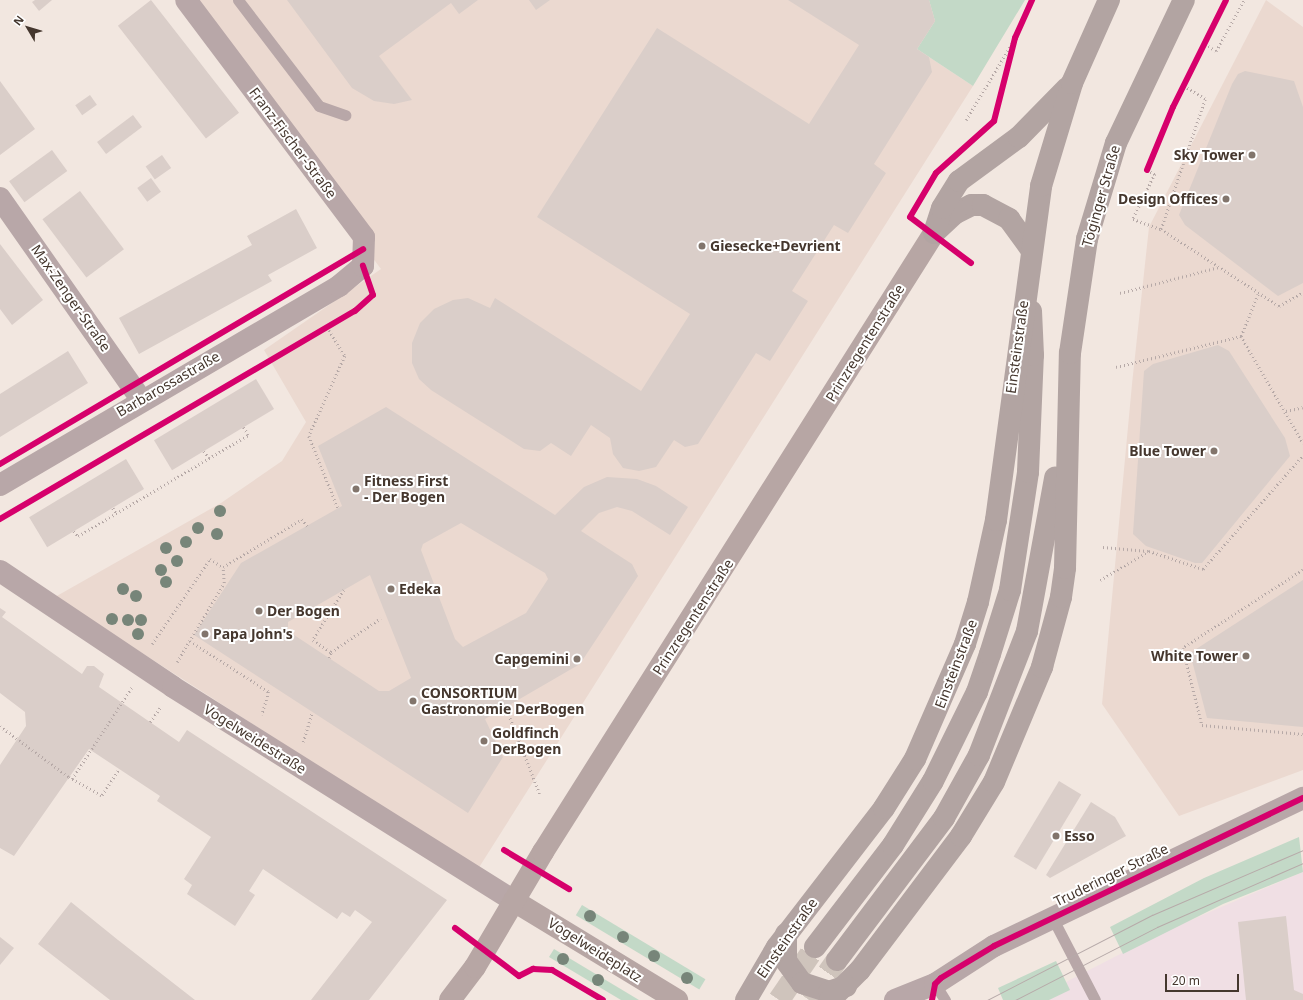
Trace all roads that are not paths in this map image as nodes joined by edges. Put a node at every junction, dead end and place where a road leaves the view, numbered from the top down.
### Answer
1 (186, 0) edge
2 (238, 0) edge
3 (1108, 0) edge
4 (1184, 0) edge
5 (1072, 83) junction
6 (345, 115) dead end
7 (0, 198) edge
8 (934, 233) junction
9 (1031, 249) junction
10 (1029, 274) junction
11 (339, 286) joint
12 (141, 399) junction
13 (1067, 406) junction
14 (0, 485) edge
15 (0, 571) edge
16 (1303, 798) edge
17 (514, 901) junction
18 (1052, 917) junction
19 (786, 934) junction
20 (815, 947) tunnel mouth
21 (837, 960) tunnel mouth
22 (940, 992) edge
23 (838, 993) edge
24 (450, 1000) edge
25 (676, 1000) edge
26 (746, 1000) edge
27 (895, 1000) edge
28 (1095, 1000) edge

1 - 11 street, Franz-Fischer-Straße
2 - 6 lane
3 - 5 highway
4 - 13 highway, Töginger Straße
5 - 8 highway
5 - 9 highway
7 - 12 street, Max-Zenger-Straße
8 - 9 highway
8 - 17 main road, Prinzregentenstraße
9 - 10 highway
10 - 19 highway, Einsteinstraße
10 - 20 highway
11 - 12 street, Barbarossastraße
12 - 14 street, Barbarossastraße
13 - 21 highway
13 - 23 highway
15 - 17 street, Vogelweidestraße
16 - 18 street, Truderinger Straße
17 - 24 main road, Prinzregentenstraße
17 - 25 main road, Vogelweideplatz
18 - 22 street, Truderinger Straße
18 - 28 lane
19 - 23 highway
19 - 26 highway, Einsteinstraße
22 - 27 street, Truderinger Straße

